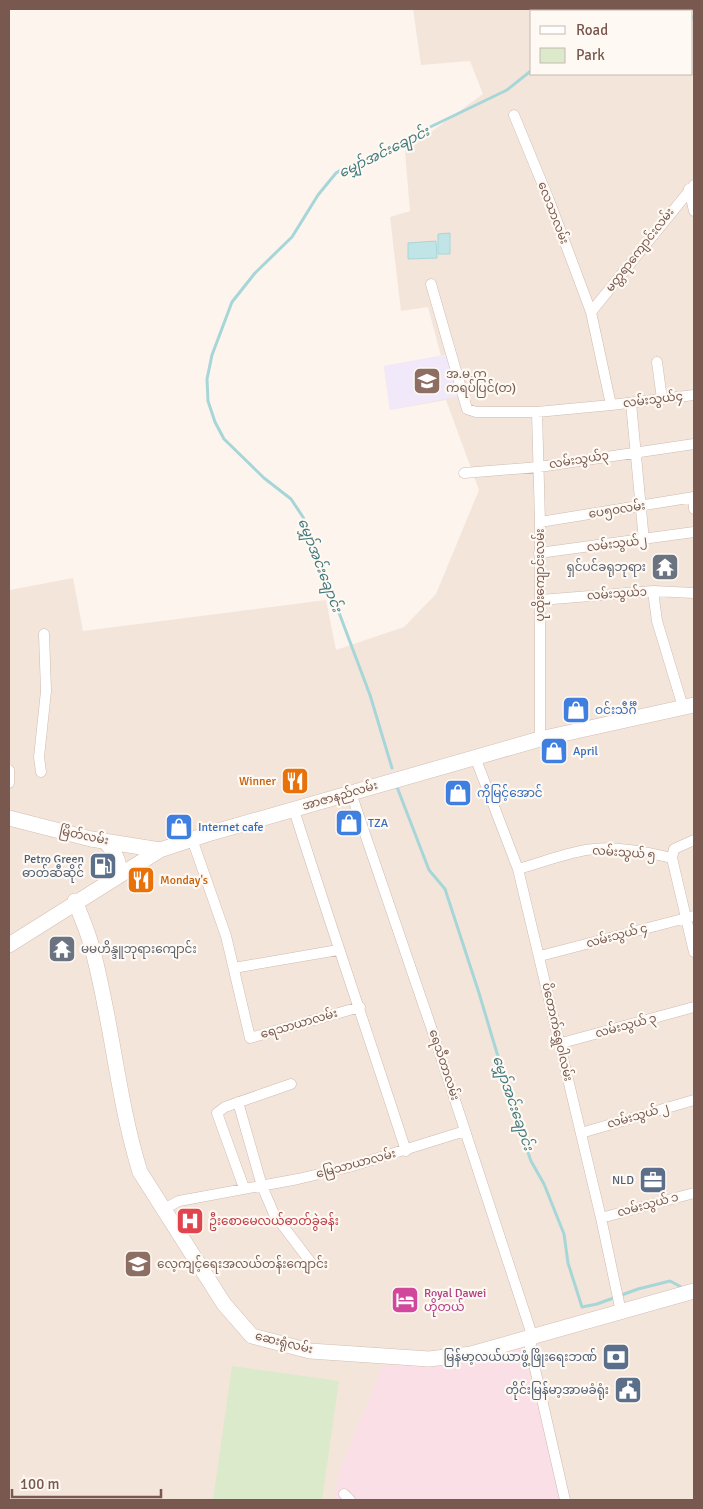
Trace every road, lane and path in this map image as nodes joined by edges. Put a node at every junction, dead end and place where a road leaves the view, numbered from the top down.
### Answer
1 (514, 115) dead end
2 (692, 187) edge
3 (694, 211) edge
4 (431, 284) dead end
5 (591, 312) junction
6 (657, 362) dead end
7 (694, 395) edge
8 (662, 399) junction
9 (631, 403) junction
10 (611, 405) junction
11 (538, 412) junction
12 (694, 444) edge
13 (636, 451) junction
14 (539, 466) junction
15 (464, 473) dead end
16 (693, 497) edge
17 (642, 506) junction
18 (694, 509) edge
19 (540, 522) junction
20 (694, 532) edge
21 (644, 540) junction
22 (540, 553) junction
23 (653, 591) junction
24 (694, 593) edge
25 (540, 600) junction
26 (44, 634) dead end
27 (688, 706) edge
28 (540, 739) junction
29 (475, 757) junction
30 (9, 770) edge
31 (41, 772) dead end
32 (9, 783) edge
33 (351, 793) junction
34 (294, 810) junction
35 (9, 818) edge
36 (192, 839) junction
37 (694, 840) edge
38 (105, 841) junction
39 (160, 850) junction
40 (672, 858) junction
41 (518, 869) junction
42 (119, 875) junction
43 (75, 902) junction
44 (690, 917) edge
45 (9, 945) edge
46 (338, 950) junction
47 (694, 952) edge
48 (540, 956) junction
49 (234, 968) junction
50 (360, 1007) junction
51 (694, 1007) edge
52 (558, 1044) junction
53 (291, 1084) dead end
54 (694, 1100) edge
55 (238, 1102) junction
56 (465, 1131) junction
57 (581, 1132) junction
58 (406, 1150) junction
59 (262, 1186) junction
60 (244, 1188) junction
61 (694, 1193) edge
62 (162, 1210) junction
63 (601, 1218) junction
64 (312, 1264) dead end
65 (694, 1291) edge
66 (621, 1312) junction
67 (533, 1338) junction
68 (565, 1500) edge

1 - 5 street, လေသာလမ်း
2 - 3 street, မတ္တရာကျောင်းလမ်း
2 - 5 street, မတ္တရာကျောင်းလမ်း
4 - 11 street
5 - 10 street
6 - 8 street
7 - 8 street, လမ်းသွယ်၄
8 - 9 street, လမ်းသွယ်၄
9 - 10 street, လမ်းသွယ်၄
9 - 13 street
10 - 11 street
11 - 14 street, ပုထိုးကျောင်းလမ်း
12 - 13 street, လမ်းသွယ်၃
13 - 14 street, လမ်းသွယ်၃
13 - 17 street
14 - 15 street, လမ်းသွယ်၃
14 - 19 street, ပုထိုးကျောင်းလမ်း
16 - 17 street, ပေ၅၀လမ်း
16 - 18 street
17 - 19 street, ပေ၅၀လမ်း
17 - 21 street
19 - 22 street, ပုထိုးကျောင်းလမ်း
20 - 21 street, လမ်းသွယ်၂
21 - 22 street, လမ်းသွယ်၂
22 - 25 street, ပုထိုးကျောင်းလမ်း
23 - 24 street, လမ်းသွယ်၁
23 - 25 street, လမ်းသွယ်၁
23 - 27 street
25 - 28 street, ပုထိုးကျောင်းလမ်း
26 - 31 street
27 - 28 main road, အာဇာနည်လမ်း
28 - 29 main road, အာဇာနည်လမ်း
29 - 33 main road, အာဇာနည်လမ်း
29 - 41 street, ပိတောက်ရွှေဝါလမ်း
30 - 32 street
33 - 34 main road, အာဇာနည်လမ်း
33 - 56 street, ရေသီတာလမ်း
34 - 36 main road, အာဇာနည်လမ်း
34 - 46 street
35 - 38 main road, မြိတ်လမ်း
36 - 39 main road, အာဇာနည်လမ်း
36 - 49 street, ရေသာယာလမ်း
37 - 40 street
38 - 39 main road, မြိတ်လမ်း
38 - 42 main road
39 - 42 main road, အာဇာနည်လမ်း
40 - 41 street, လမ်းသွယ် ၅
40 - 44 street
41 - 48 street, ပိတောက်ရွှေဝါလမ်း
42 - 43 main road, အာဇာနည်လမ်း
43 - 45 main road, အာဇာနည်လမ်း
43 - 62 main road, ဆေးရုံလမ်း
44 - 47 street
44 - 48 street, လမ်းသွယ် ၄
46 - 49 street
46 - 50 street
48 - 52 street, ပိတောက်ရွှေဝါလမ်း
49 - 50 street, ရေသာယာလမ်း
50 - 58 street
51 - 52 street, လမ်းသွယ် ၃
52 - 57 street, ပိတောက်ရွှေဝါလမ်း
53 - 55 street
54 - 57 street, လမ်းသွယ် ၂
55 - 59 street
55 - 60 street
56 - 58 street, မြေသာယာလမ်း
56 - 67 street, ရေသီတာလမ်း
57 - 63 street, ပိတောက်ရွှေဝါလမ်း
58 - 59 street, မြေသာယာလမ်း
59 - 60 street, မြေသာယာလမ်း
59 - 64 street
60 - 62 street, မြေသာယာလမ်း
61 - 63 street, လမ်းသွယ် ၁
62 - 67 main road, ဆေးရုံလမ်း
63 - 66 street, ပိတောက်ရွှေဝါလမ်း
65 - 66 main road, ဆေးရုံလမ်း
66 - 67 main road, ဆေးရုံလမ်း
67 - 68 street, ရေသီတာလမ်း

